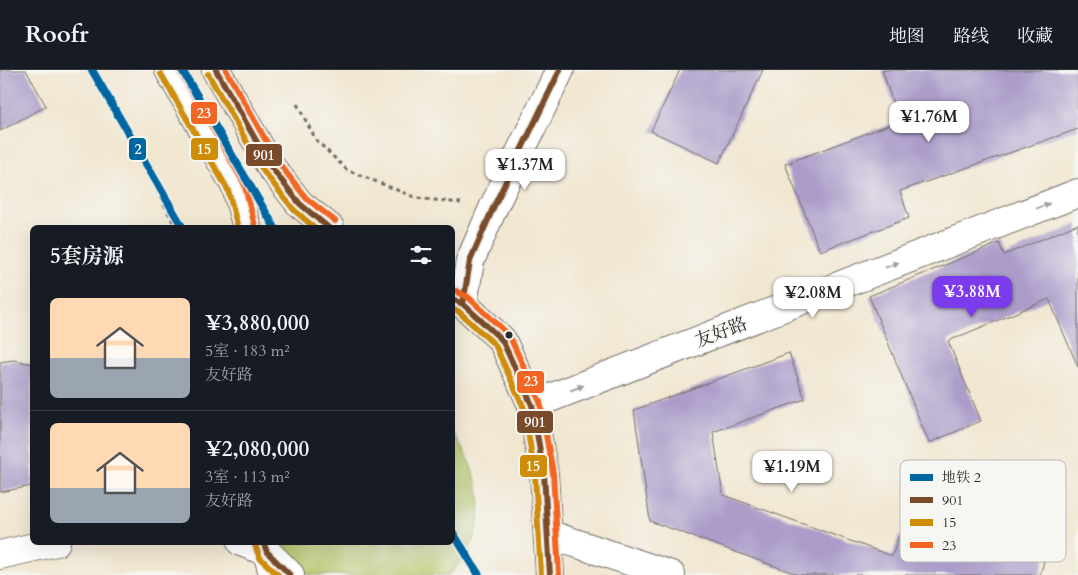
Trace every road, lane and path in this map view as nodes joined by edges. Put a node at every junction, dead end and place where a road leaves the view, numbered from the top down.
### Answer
1 (169, 70) edge
2 (216, 70) edge
3 (560, 70) edge
4 (297, 104) dead end
5 (153, 183) dead end
6 (1078, 193) edge
7 (494, 206) junction
8 (174, 225) edge
9 (245, 225) edge
10 (326, 225) edge
11 (458, 302) edge
12 (532, 406) junction
13 (548, 534) junction
14 (44, 545) edge
15 (247, 545) edge
16 (0, 556) edge
17 (268, 556) edge
18 (290, 575) edge
19 (550, 575) edge
20 (671, 575) edge

1 - 9 street
2 - 10 street
3 - 7 street
4 - 7 path
5 - 8 path
12 -> 6 street, 友好路
7 - 11 street
11 - 12 street
12 - 13 street
13 - 19 street
13 - 20 street
14 - 16 street
15 - 17 street
17 - 18 street

